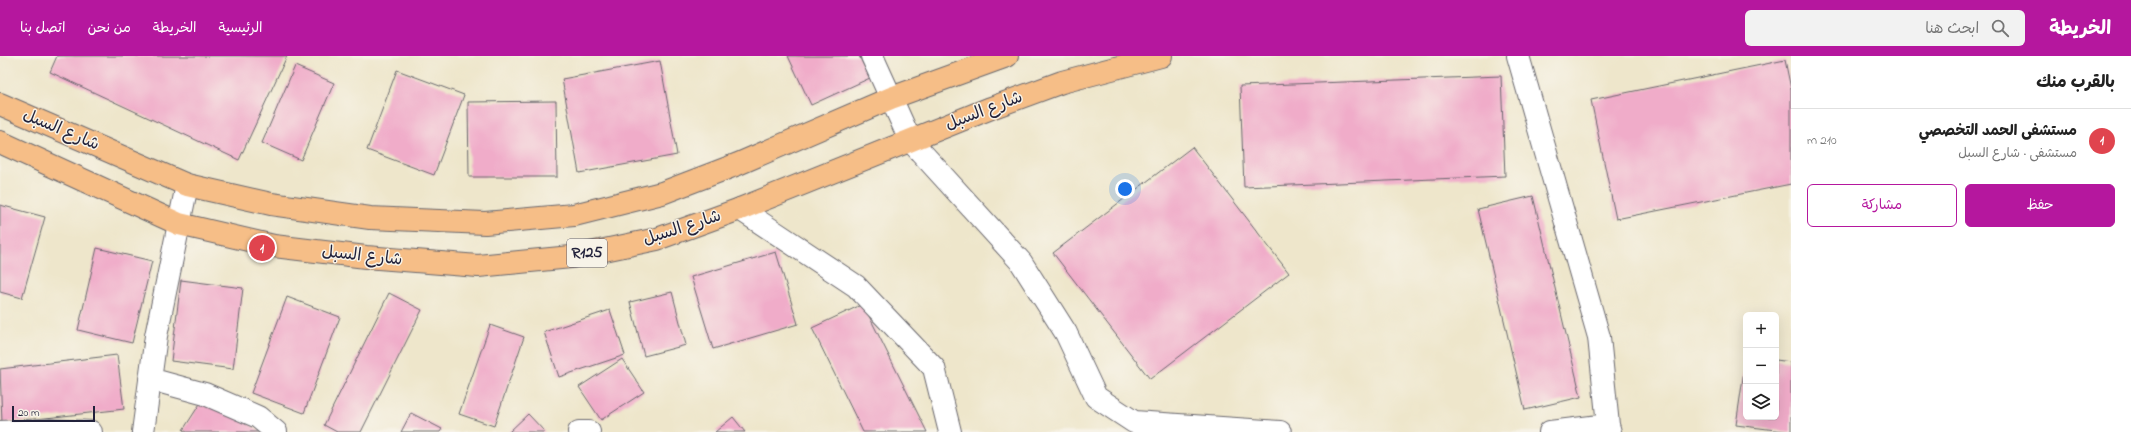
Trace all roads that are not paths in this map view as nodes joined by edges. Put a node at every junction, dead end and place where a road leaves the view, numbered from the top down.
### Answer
1 (872, 56) edge
2 (1007, 56) edge
3 (1161, 56) edge
4 (1518, 56) edge
5 (989, 61) edge
6 (891, 98) junction
7 (0, 104) edge
8 (910, 140) junction
9 (0, 142) edge
10 (188, 185) junction
11 (740, 209) junction
12 (179, 224) junction
13 (150, 379) junction
14 (1609, 429) edge
15 (0, 432) edge
16 (91, 432) edge
17 (143, 432) edge
18 (276, 432) edge
19 (579, 432) edge
20 (589, 432) edge
21 (950, 432) edge
22 (1280, 432) edge
23 (1550, 432) edge

1 - 6 street
2 - 5 main road, شارع السبل / R125
3 - 8 main road, شارع السبل / R125
4 - 14 street
5 - 6 main road, شارع السبل / R125
6 - 8 street
6 - 10 main road, شارع السبل / R125
7 - 10 main road, شارع السبل / R125
8 - 11 main road, شارع السبل / R125
8 - 22 street
9 - 12 main road, شارع السبل / R125
10 - 12 street
11 - 12 main road, شارع السبل / R125
11 - 21 street
12 - 13 street
13 - 17 street
13 - 18 street
14 - 23 street
15 - 16 street
19 - 20 street

